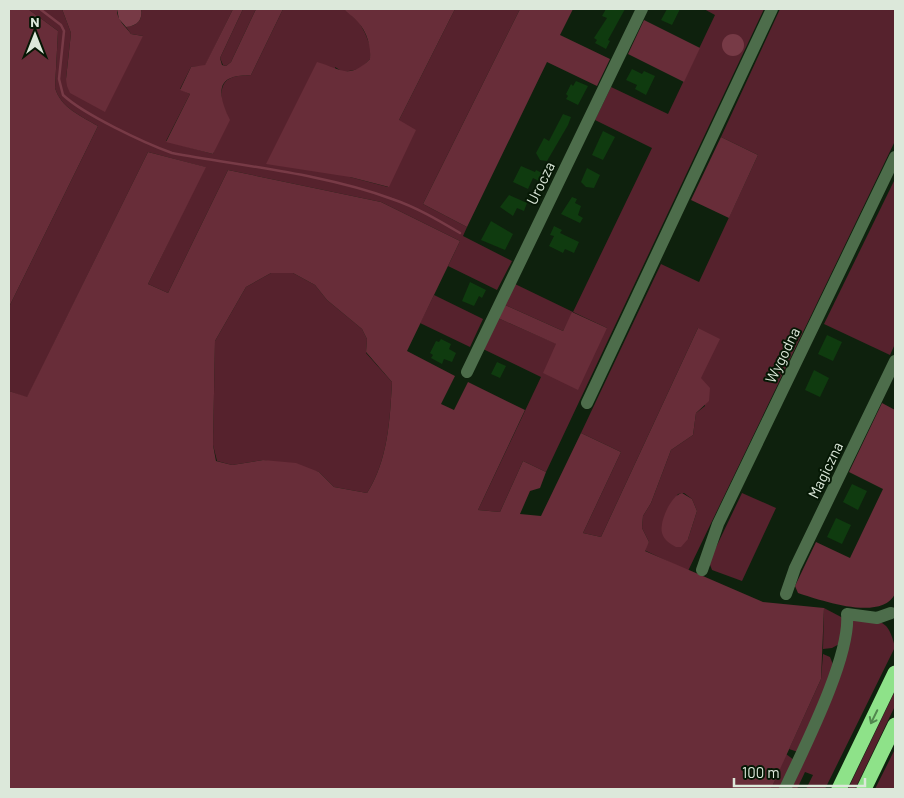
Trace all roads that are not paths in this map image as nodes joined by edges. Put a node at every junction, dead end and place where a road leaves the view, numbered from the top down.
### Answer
1 (642, 9) edge
2 (772, 9) edge
3 (895, 157) edge
4 (895, 361) edge
5 (467, 372) dead end
6 (587, 403) dead end
7 (702, 570) dead end
8 (786, 594) dead end
9 (891, 613) dead end
10 (895, 673) edge
11 (895, 725) edge
12 (785, 789) edge
13 (839, 789) edge
14 (864, 789) edge

1 - 5 street, Urocza
2 - 6 street
3 - 7 street, Wygodna
4 - 8 street, Magiczna
9 - 12 street
10 -> 13 highway
11 - 14 highway

